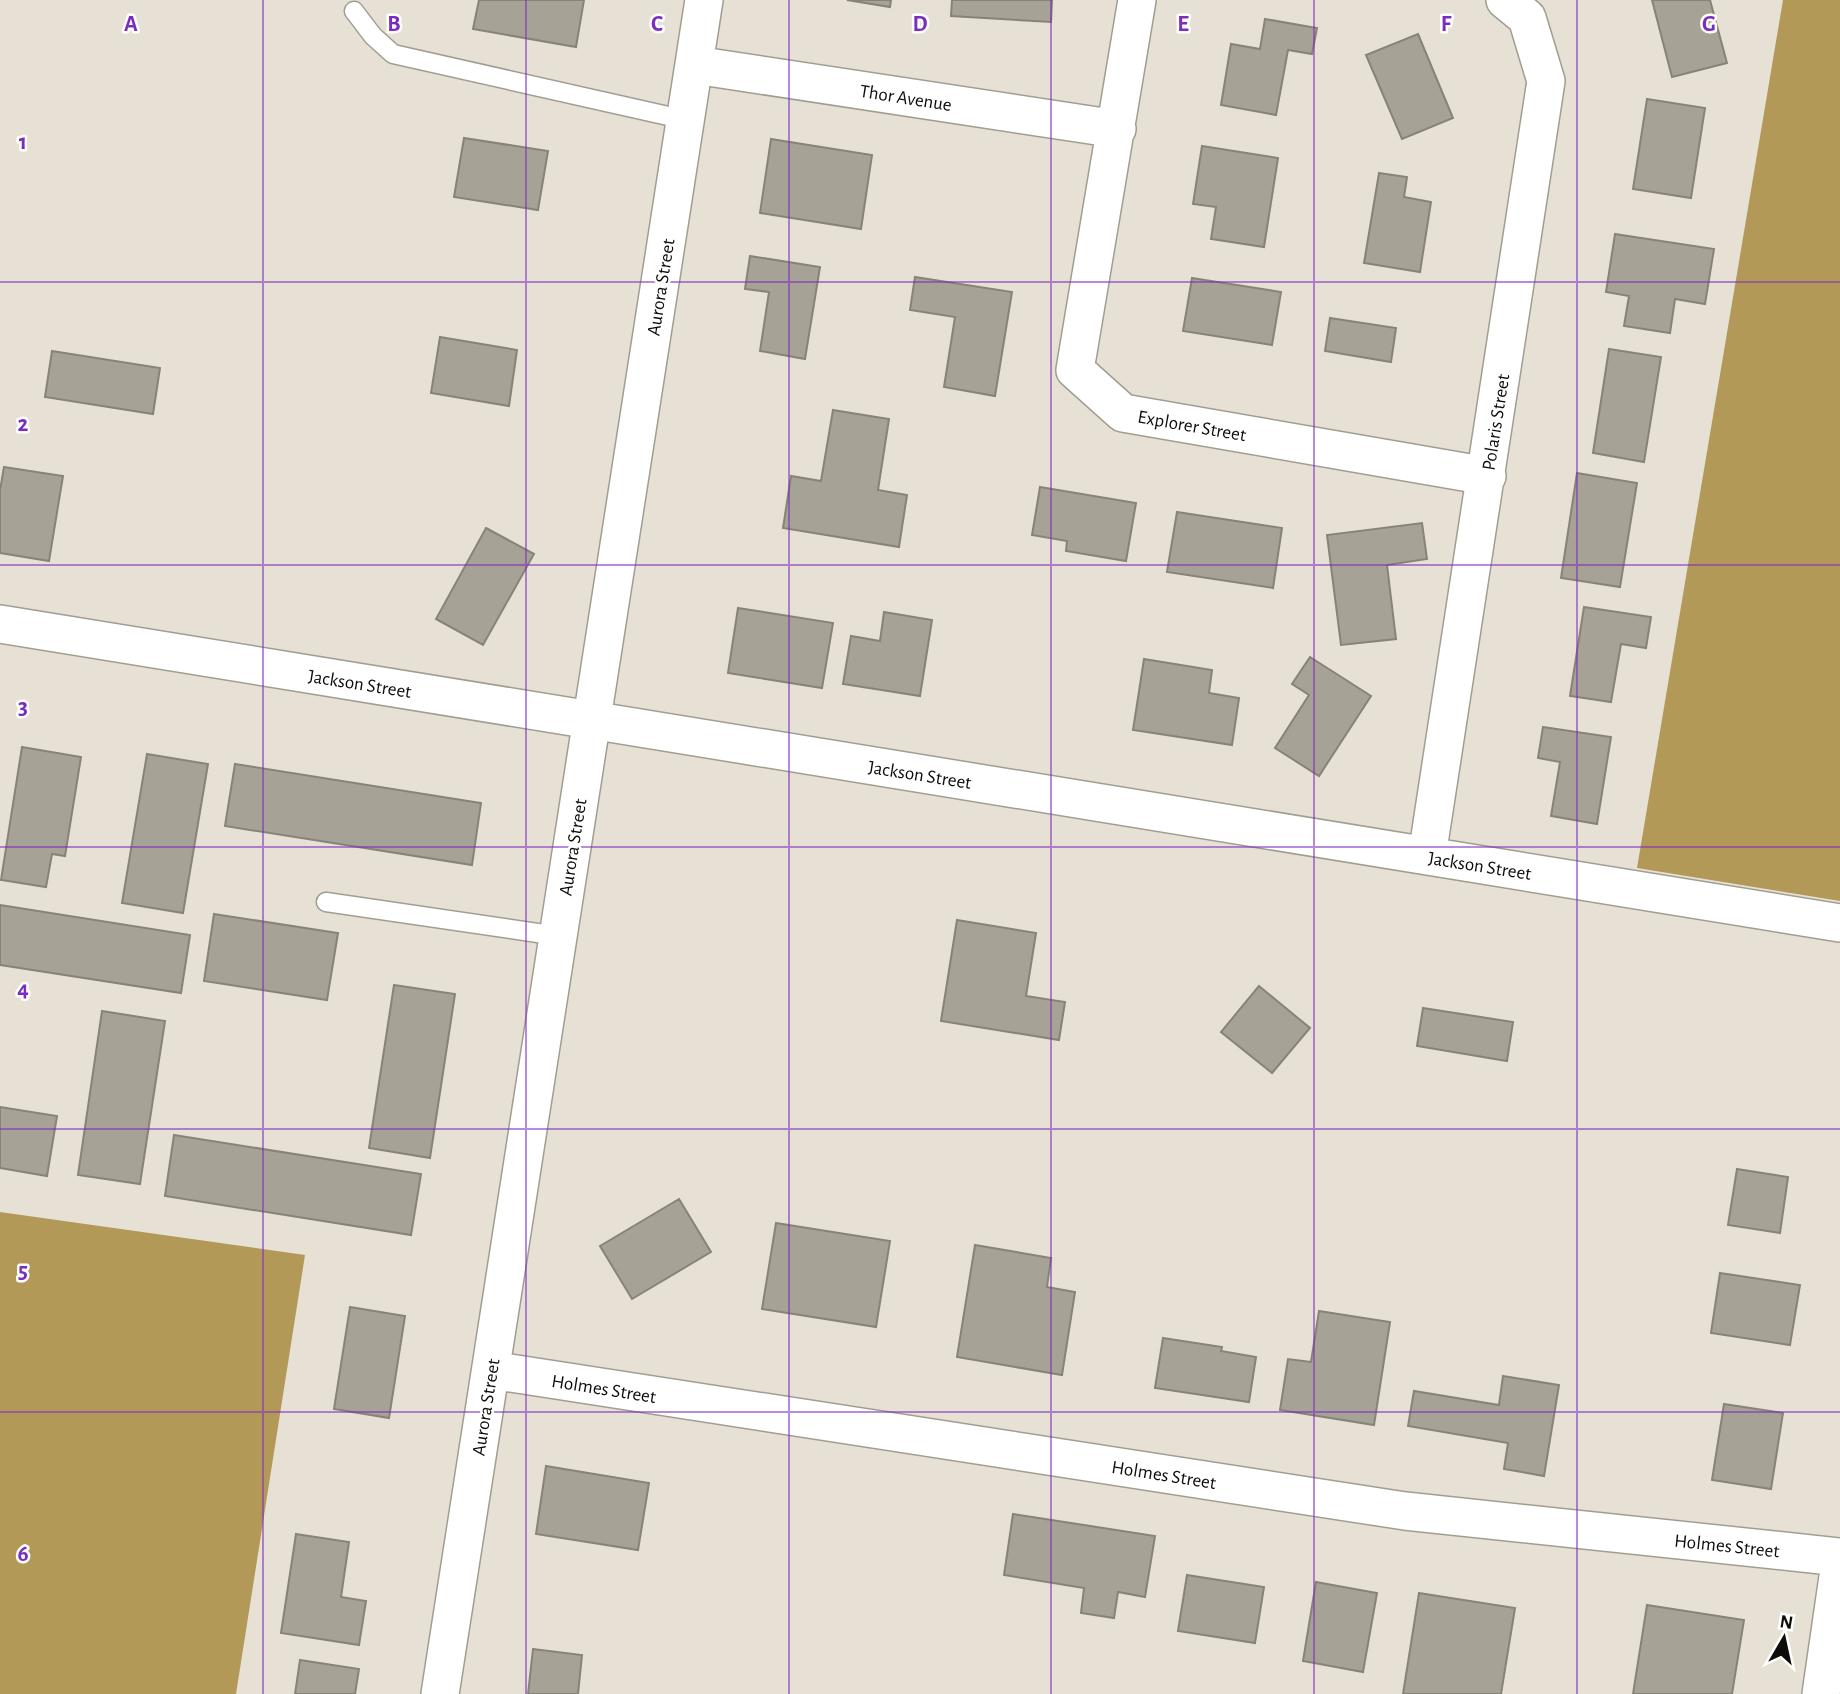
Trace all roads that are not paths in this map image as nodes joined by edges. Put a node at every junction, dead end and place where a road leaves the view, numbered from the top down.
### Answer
1 (704, 0) edge
2 (1137, 0) edge
3 (1505, 0) edge
4 (354, 11) dead end
5 (695, 65) junction
6 (686, 120) junction
7 (1116, 129) junction
8 (1487, 476) junction
9 (0, 624) edge
10 (592, 721) junction
11 (1427, 856) junction
12 (326, 902) dead end
13 (1840, 923) edge
14 (558, 936) junction
15 (491, 1370) junction
16 (1840, 1557) edge
17 (1840, 1563) edge
18 (440, 1694) edge
19 (1821, 1694) edge

1 - 5 street, Aurora Street
2 - 7 street, Explorer Street
3 - 8 street, Polaris Street
4 - 6 lane
5 - 6 street, Aurora Street
5 - 7 street, Thor Avenue
6 - 10 street, Aurora Street
7 - 8 street, Explorer Street
8 - 11 street, Polaris Street
9 - 10 street, Jackson Street
10 - 11 street, Jackson Street
10 - 14 street, Aurora Street
11 - 13 street, Jackson Street
12 - 14 lane
14 - 15 street, Aurora Street
15 - 16 street, Holmes Street
15 - 18 street, Aurora Street
17 - 19 street

